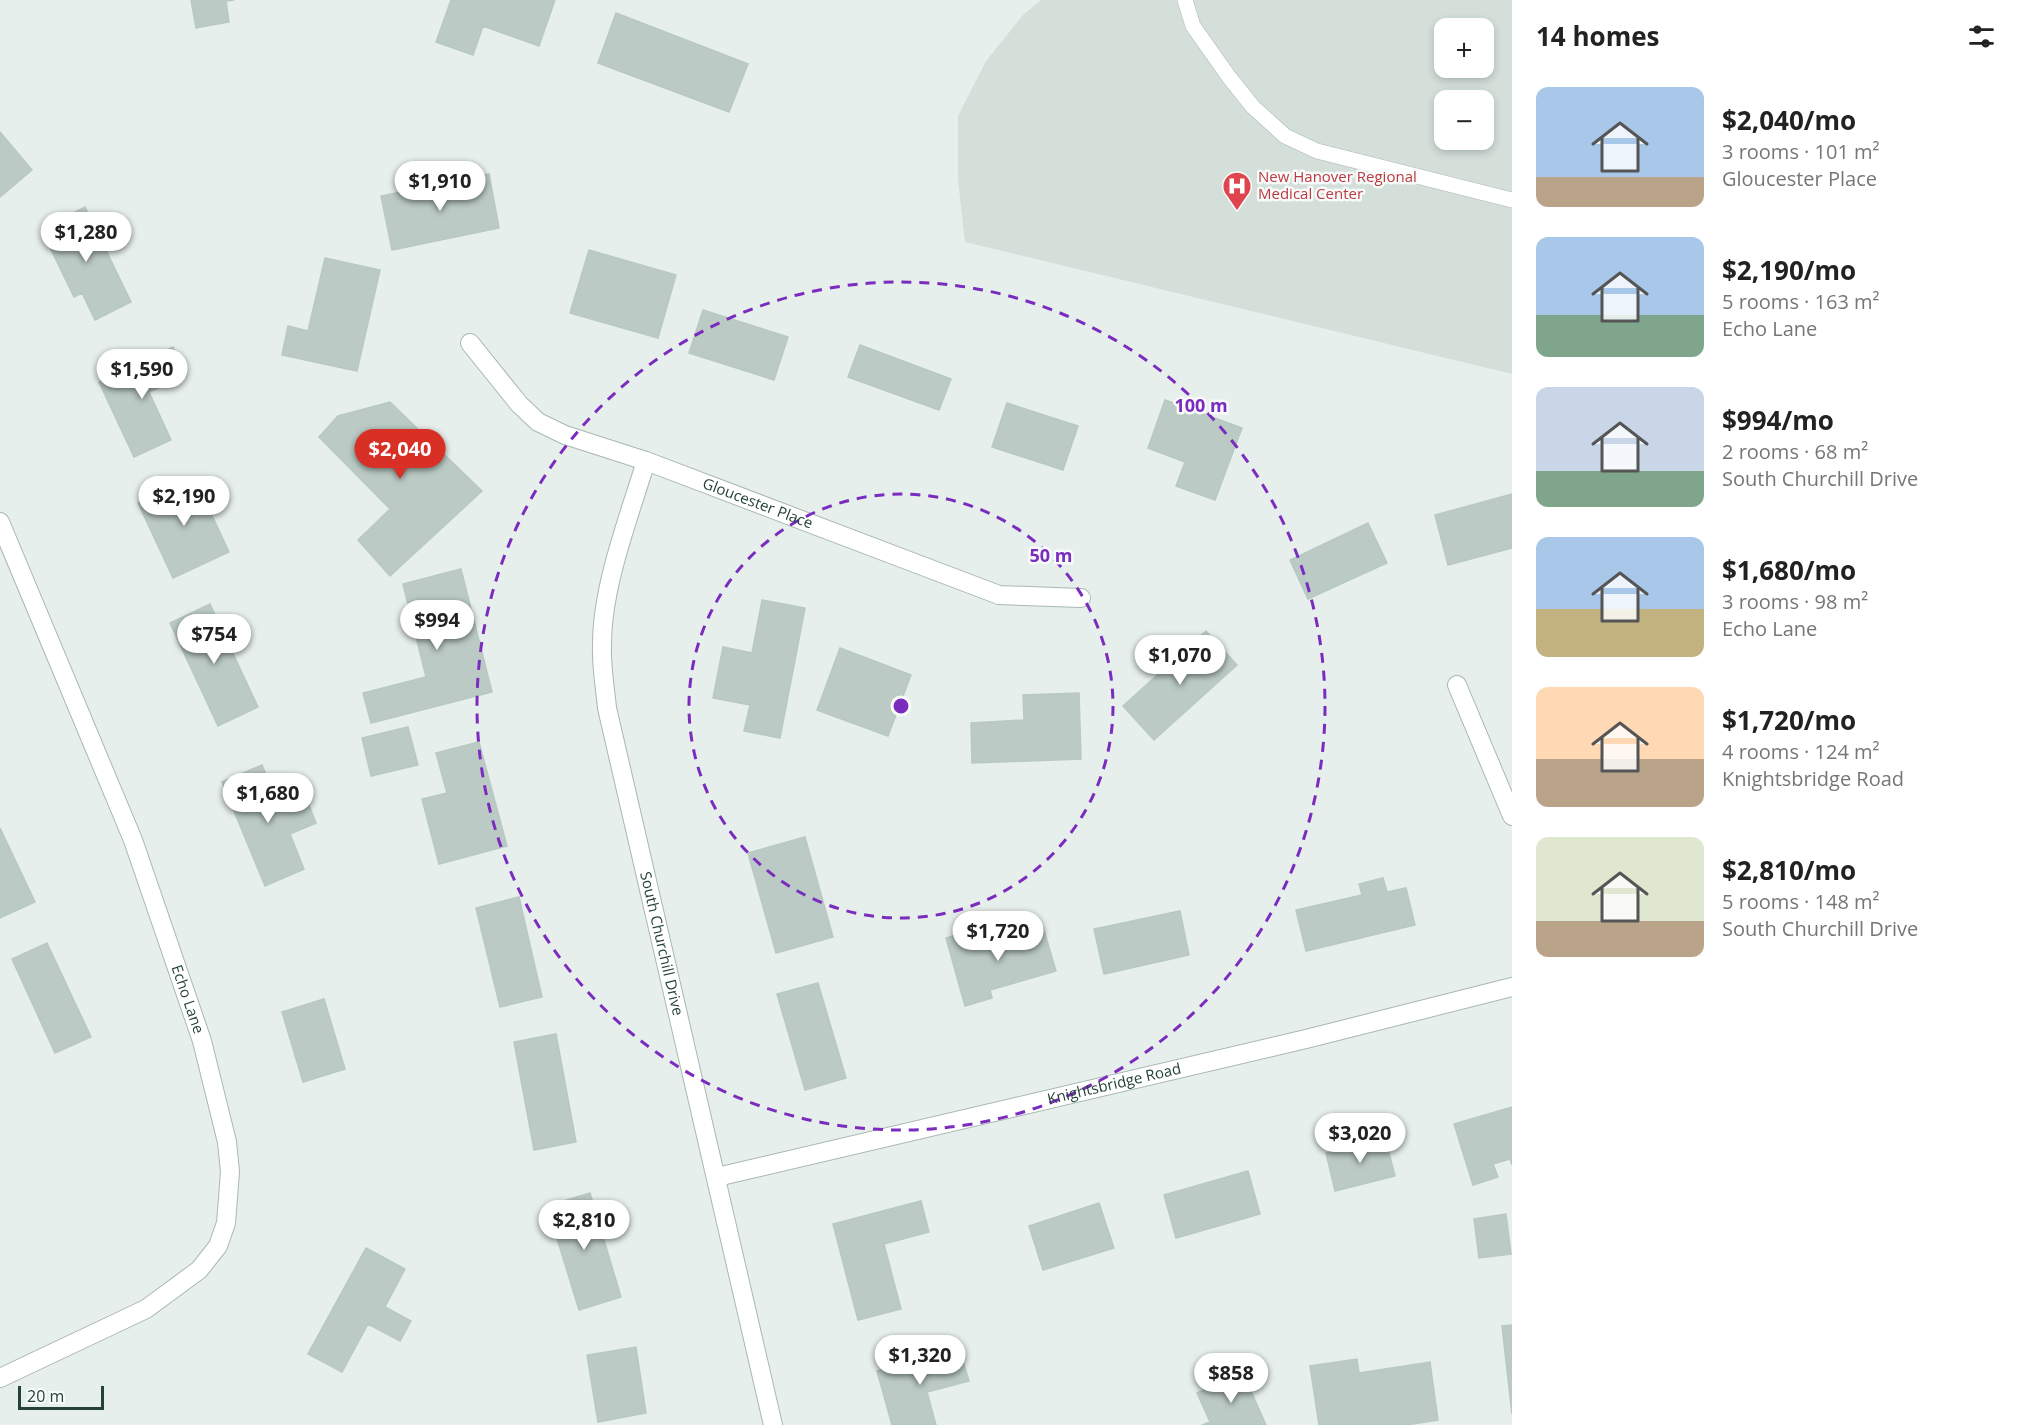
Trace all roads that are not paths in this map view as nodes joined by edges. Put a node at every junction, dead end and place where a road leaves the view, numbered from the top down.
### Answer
1 (1185, 0) edge
2 (1512, 201) edge
3 (470, 343) dead end
4 (646, 461) junction
5 (0, 522) edge
6 (1081, 598) dead end
7 (1457, 685) dead end
8 (1512, 816) edge
9 (1512, 987) edge
10 (717, 1177) junction
11 (0, 1378) edge
12 (773, 1425) edge

1 - 2 lane
3 - 4 street, Gloucester Place
4 - 6 street, Gloucester Place
4 - 10 street, South Churchill Drive
5 - 11 street, Echo Lane
7 - 8 street
9 - 10 street, Knightsbridge Road
10 - 12 street, South Churchill Drive

